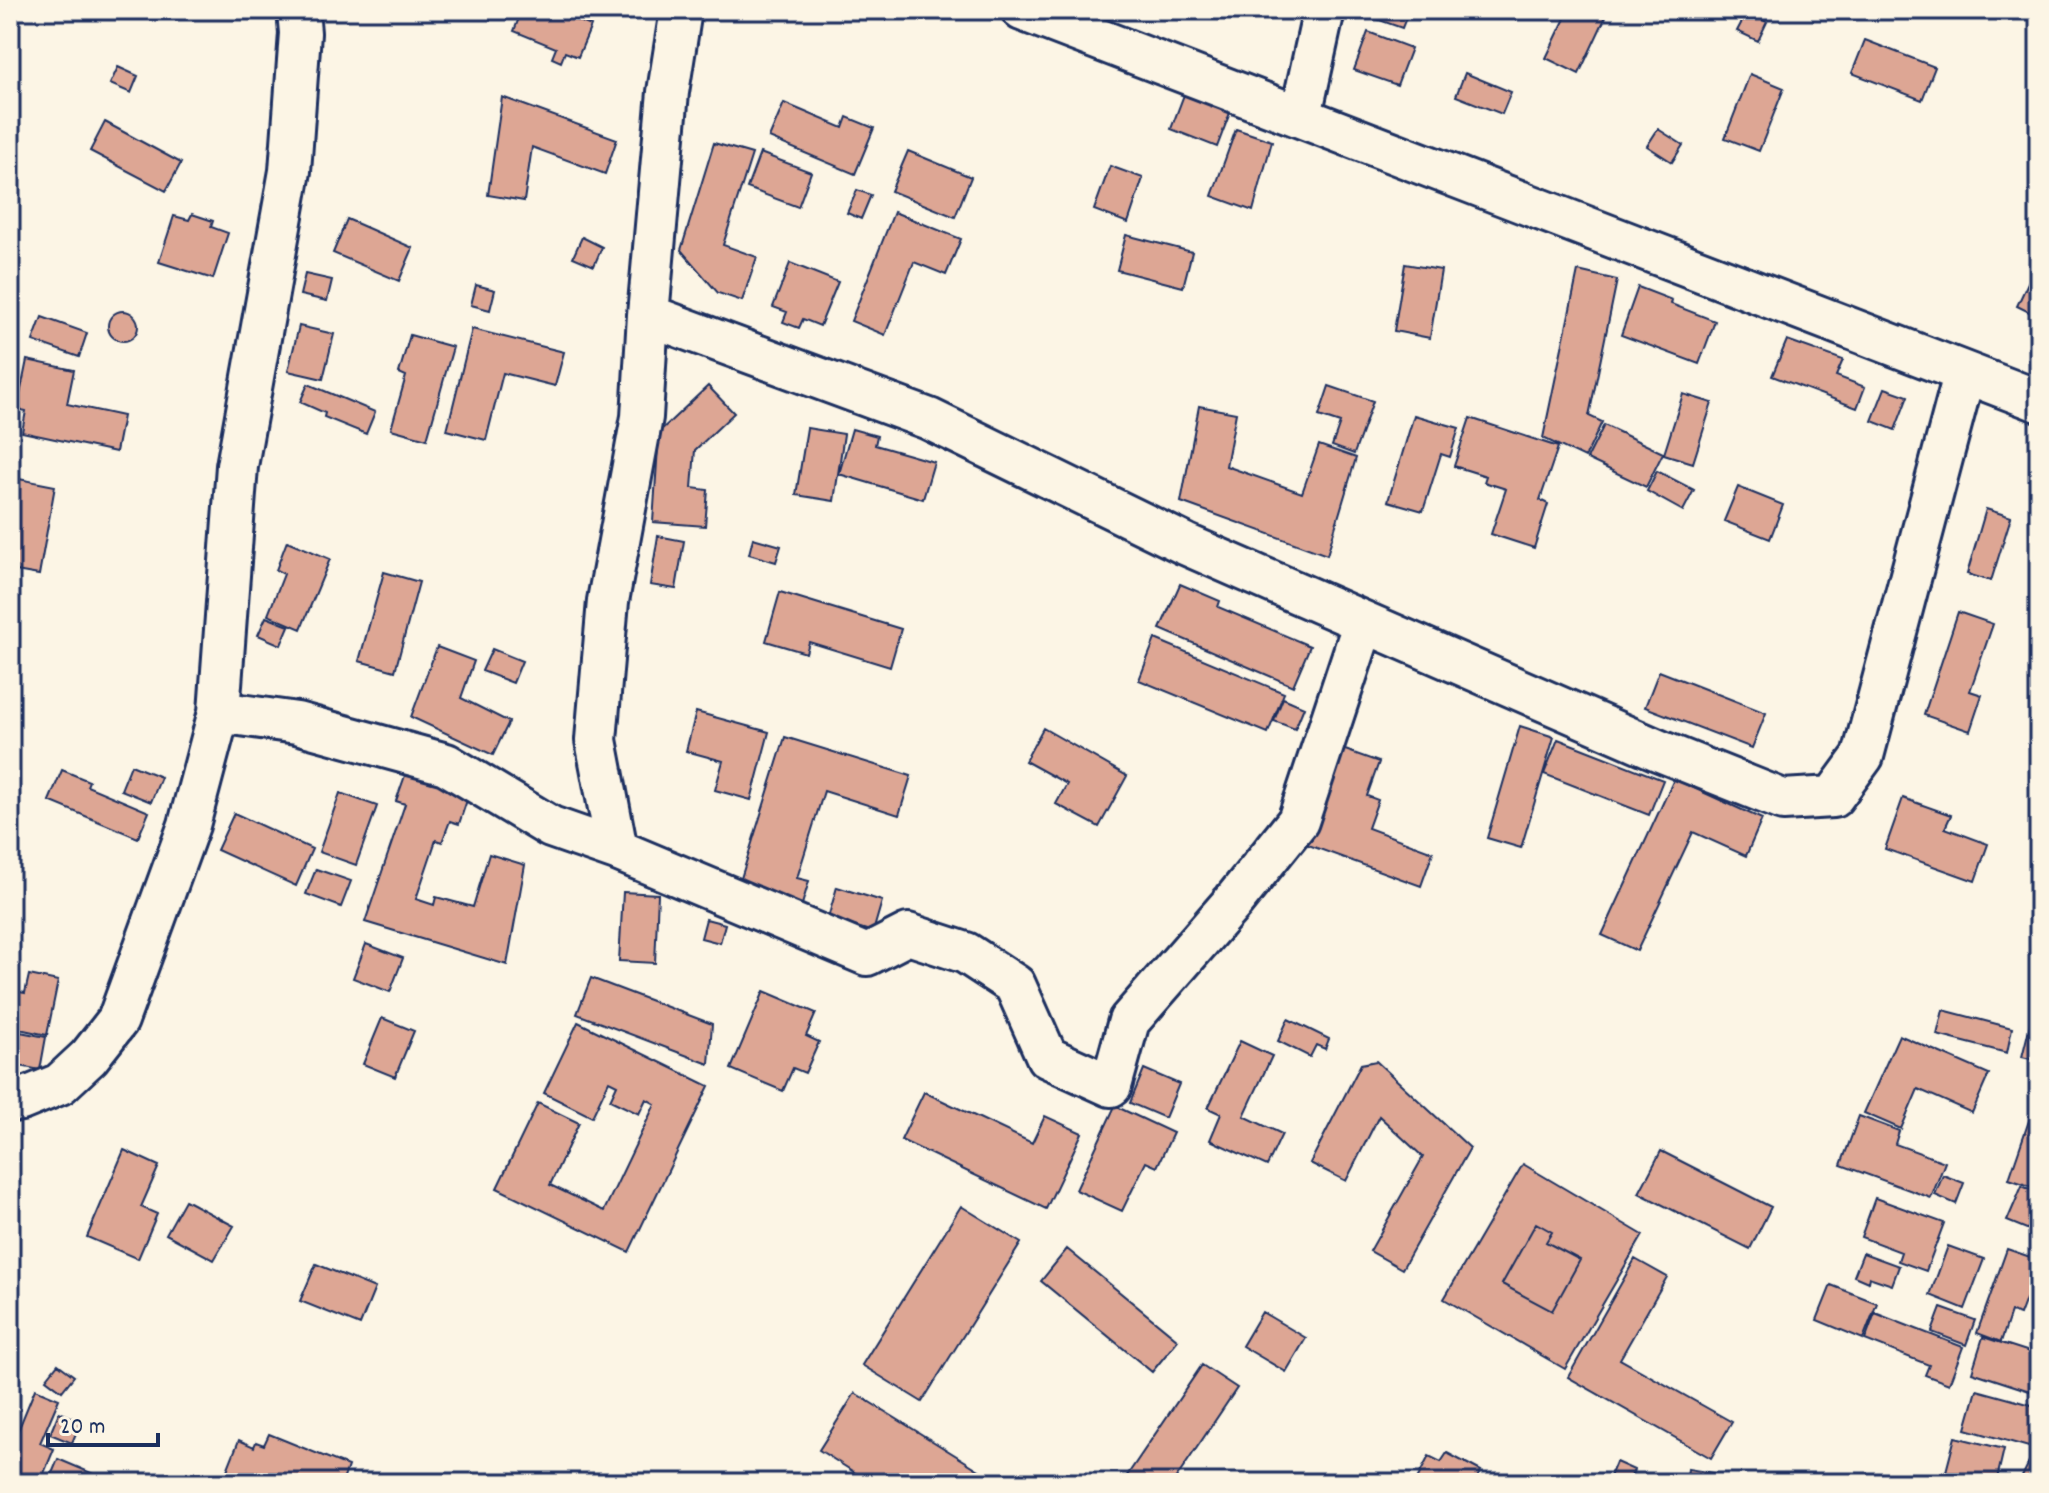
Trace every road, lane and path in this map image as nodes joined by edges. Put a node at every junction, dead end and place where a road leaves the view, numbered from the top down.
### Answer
1 (298, 10) edge
2 (681, 10) edge
3 (1022, 10) edge
4 (1324, 10) edge
5 (1301, 115) junction
6 (648, 315) junction
7 (1964, 375) junction
8 (2039, 401) edge
9 (1364, 622) junction
10 (219, 712) junction
11 (617, 850) junction
12 (10, 1101) edge

1 - 10 street
2 - 6 street
3 - 5 street
4 - 5 street
5 - 7 street
6 - 9 street
6 - 11 street
7 - 8 street
7 - 9 street
9 - 11 street
10 - 11 street
10 - 12 street

